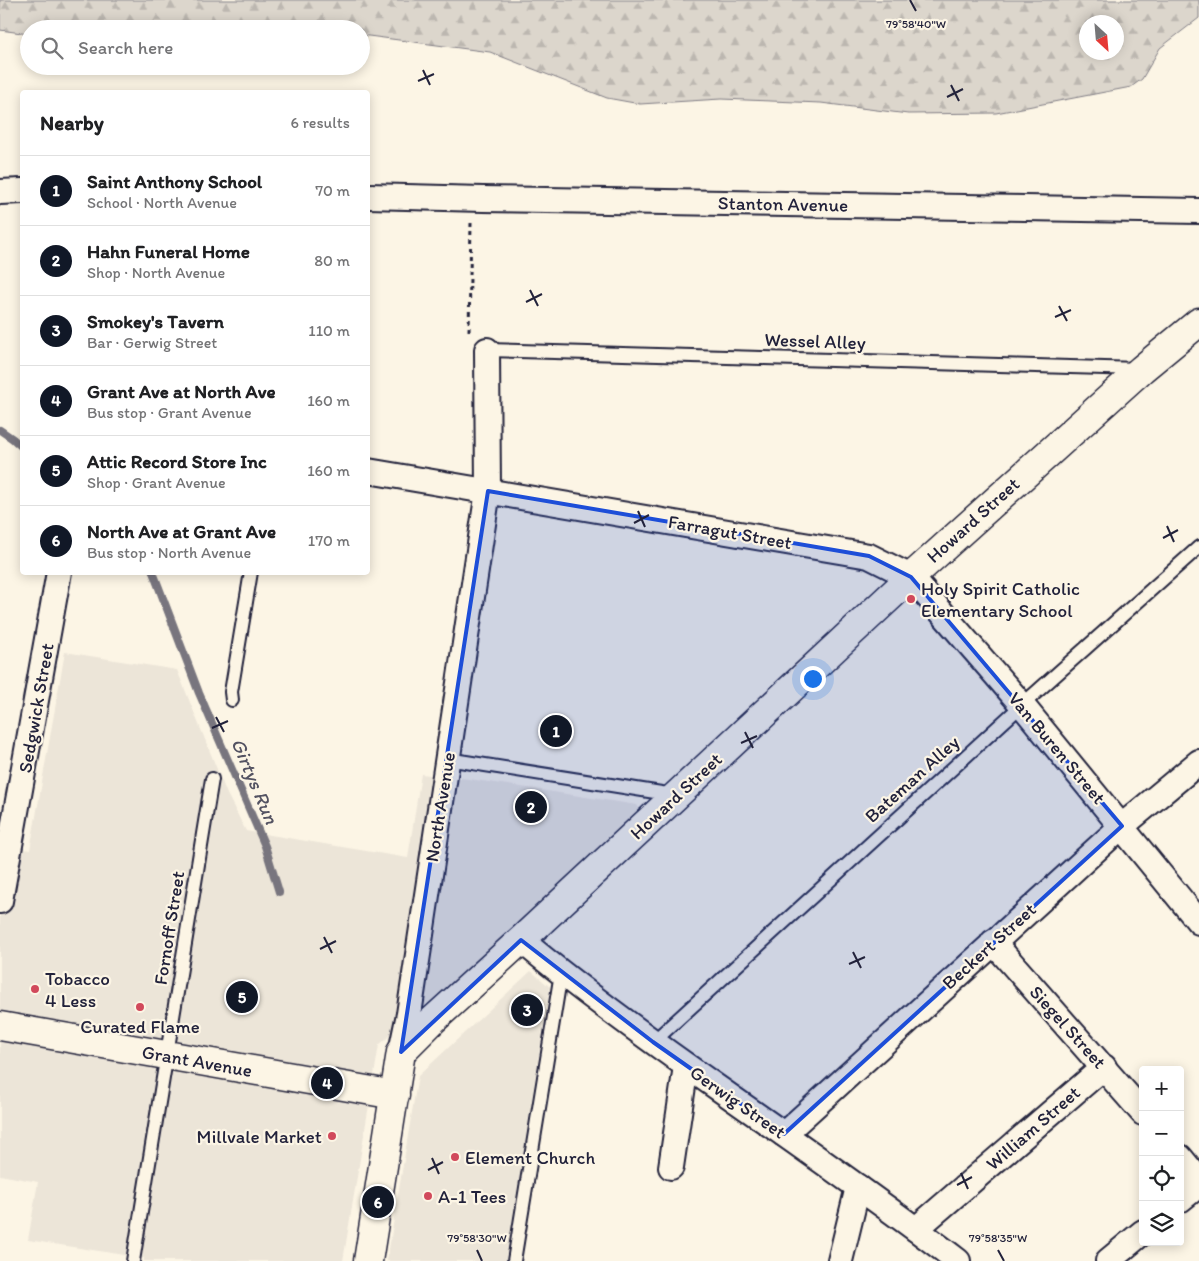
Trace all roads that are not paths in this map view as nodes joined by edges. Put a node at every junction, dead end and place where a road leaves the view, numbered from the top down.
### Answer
1 (20, 191) edge
2 (0, 192) edge
3 (370, 196) edge
4 (1199, 211) edge
5 (1199, 322) edge
6 (487, 350) joint
7 (1142, 369) junction
8 (370, 471) edge
9 (488, 491) junction
10 (1199, 546) edge
11 (58, 575) edge
12 (250, 575) edge
13 (911, 576) junction
14 (232, 700) dead end
15 (1022, 705) junction
16 (447, 760) junction
17 (1199, 762) edge
18 (212, 779) dead end
19 (676, 796) junction
20 (1122, 826) junction
21 (2, 878) edge
22 (0, 901) edge
23 (1199, 922) edge
24 (522, 940) junction
25 (993, 942) junction
26 (561, 974) junction
27 (0, 1026) edge
28 (653, 1042) junction
29 (401, 1052) junction
30 (167, 1056) junction
31 (686, 1066) junction
32 (1104, 1067) junction
33 (395, 1095) junction
34 (1141, 1111) edge
35 (784, 1134) junction
36 (1184, 1162) edge
37 (671, 1168) dead end
38 (1199, 1180) edge
39 (1199, 1185) edge
40 (858, 1187) junction
41 (1184, 1197) edge
42 (916, 1229) junction
43 (1139, 1235) edge
44 (133, 1261) edge
45 (368, 1261) edge
46 (514, 1261) edge
47 (840, 1261) edge
48 (958, 1261) edge
49 (1108, 1261) edge

1 - 2 street
3 - 4 street, Stanton Avenue
5 - 7 street, Howard Street
6 - 7 lane, Wessel Alley
6 - 9 street, North Avenue
7 - 13 street, Howard Street
8 - 9 street, Farragut Street
9 - 13 street, Farragut Street
9 - 16 street, North Avenue
10 - 15 lane, Bateman Alley
11 - 21 street, Sedgwick Street
12 - 14 lane
13 - 15 street, Van Buren Street
13 - 19 street, Howard Street
15 - 20 street, Van Buren Street
15 - 28 lane, Bateman Alley
16 - 19 lane
16 - 29 street, North Avenue
17 - 20 street, Beckert Street
18 - 30 lane, Fornoff Street
19 - 24 street, Howard Street
20 - 23 street, Van Buren Street
20 - 25 street, Beckert Street
21 - 22 street, Sedgwick Street
24 - 26 street, Gerwig Street
24 - 29 street, Howard Street
25 - 32 street, Siegel Street
25 - 35 street, Beckert Street
26 - 28 street, Gerwig Street
26 - 46 lane
27 - 30 street, Grant Avenue
28 - 31 street, Gerwig Street
29 - 33 street, North Avenue
30 - 33 street, Grant Avenue
30 - 44 lane, Fornoff Street
31 - 35 street, Gerwig Street
31 - 37 street
32 - 34 street, Siegel Street
32 - 42 street, William Street
33 - 45 street, North Avenue
35 - 40 street, Gerwig Street
36 - 38 street
39 - 41 street
40 - 42 street, Gerwig Street
40 - 47 street
42 - 48 street, Gerwig Street
43 - 49 street

